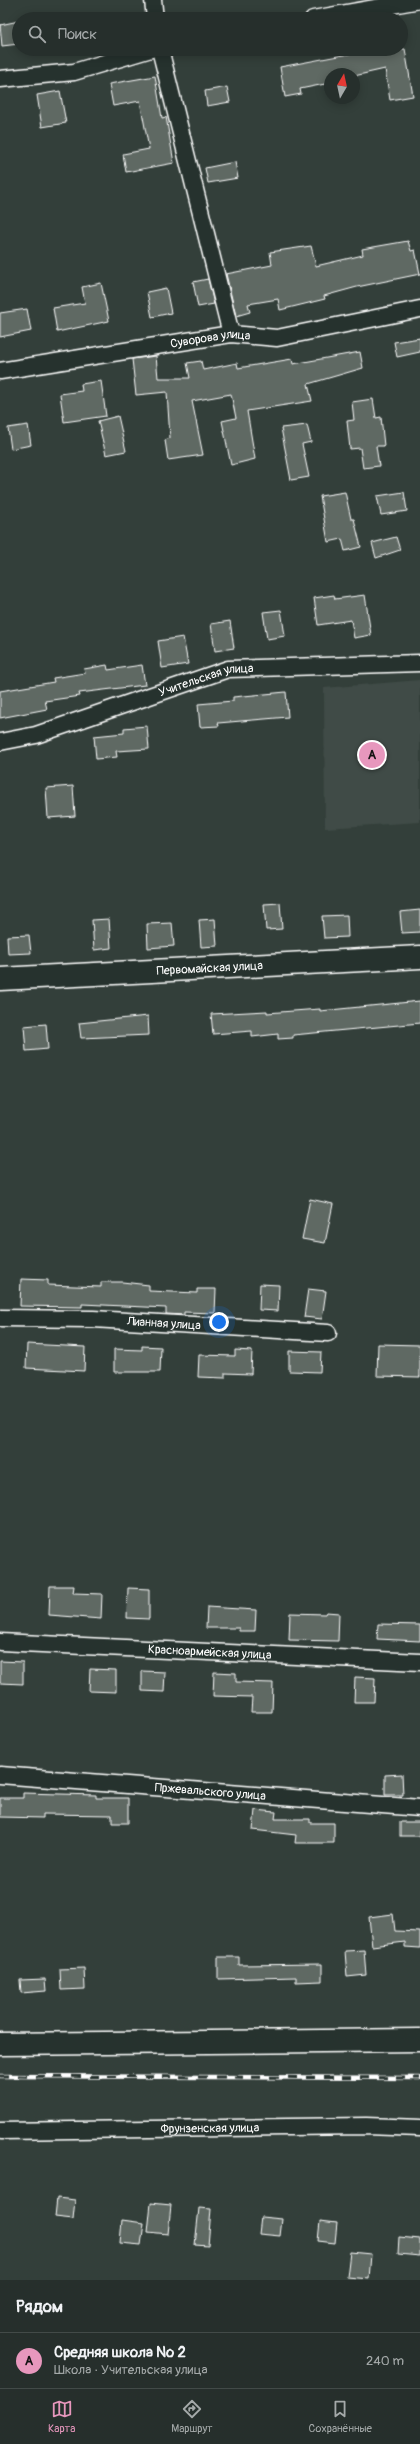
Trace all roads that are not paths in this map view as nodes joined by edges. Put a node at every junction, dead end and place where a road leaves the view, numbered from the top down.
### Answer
1 (153, 0) edge
2 (420, 0) edge
3 (154, 12) edge
4 (352, 12) edge
5 (128, 56) edge
6 (162, 56) edge
7 (0, 79) edge
8 (420, 308) edge
9 (231, 334) junction
10 (0, 371) edge
11 (420, 663) edge
12 (0, 742) edge
13 (420, 957) edge
14 (0, 979) edge
15 (0, 1318) edge
16 (328, 1334) dead end
17 (0, 1642) edge
18 (420, 1662) edge
19 (0, 1775) edge
20 (420, 1808) edge
21 (420, 2040) edge
22 (0, 2044) edge
23 (420, 2128) edge
24 (0, 2131) edge

1 - 3 street
2 - 4 street
5 - 7 street
6 - 9 street
8 - 9 street, Суворова улица
9 - 10 street, Суворова улица
11 - 12 street, Учительская улица
13 - 14 street, Первомайская улица
15 - 16 street, Лианная улица
17 - 18 street, Красноармейская улица
19 - 20 street, Пржевальского улица
21 - 22 street
23 - 24 street, Фрунзенская улица

